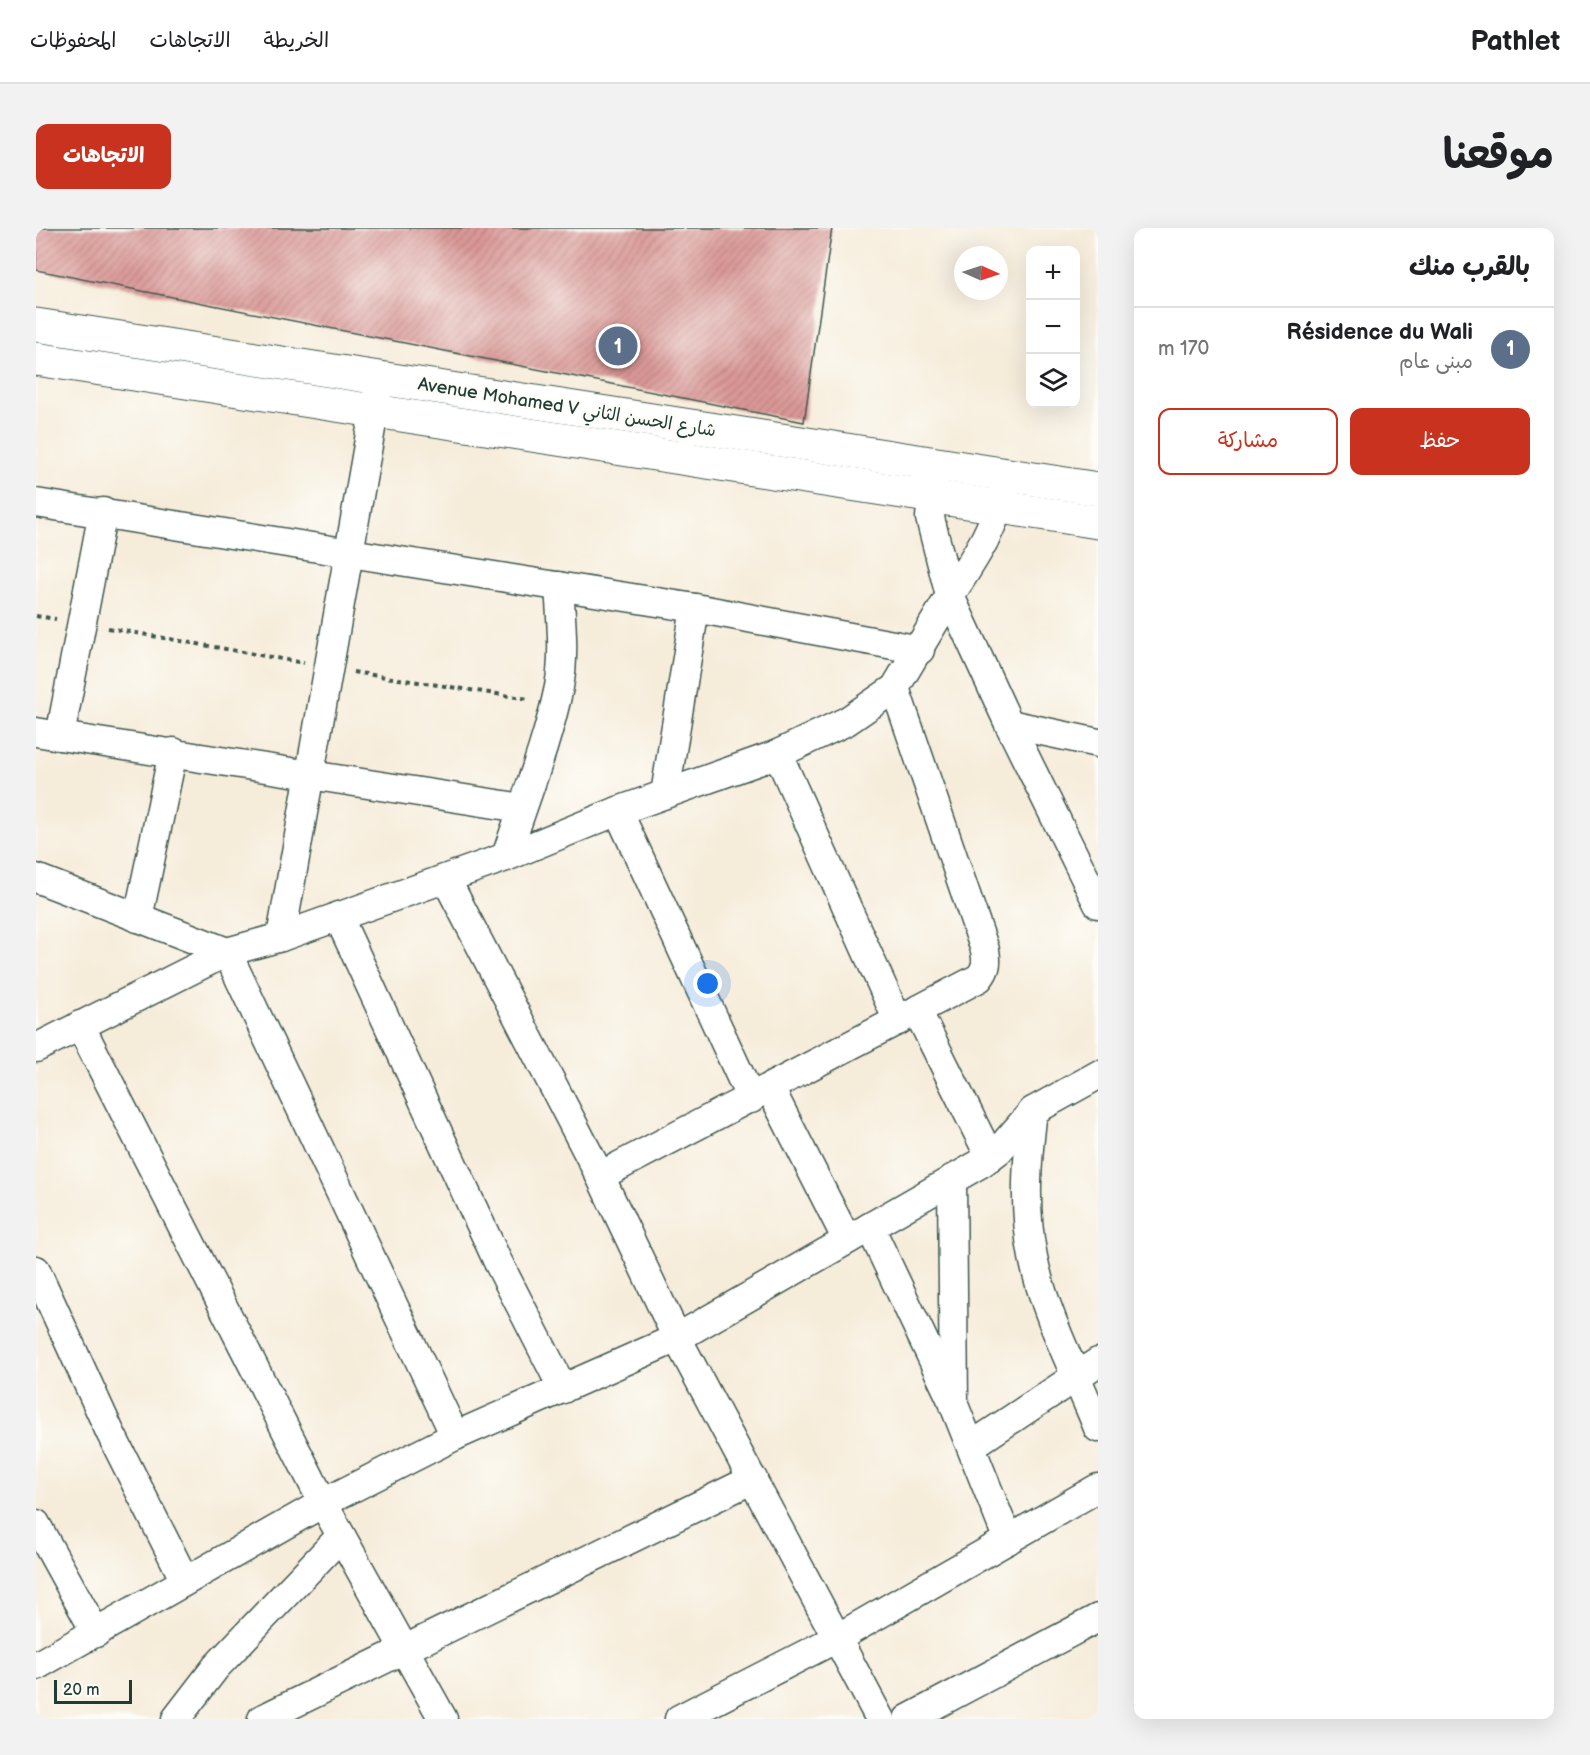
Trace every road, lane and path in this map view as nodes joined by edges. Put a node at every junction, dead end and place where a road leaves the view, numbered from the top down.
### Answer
1 (36, 325) edge
2 (36, 359) edge
3 (379, 378) junction
4 (374, 411) junction
5 (936, 464) junction
6 (1006, 475) junction
7 (1098, 489) edge
8 (931, 496) junction
9 (36, 503) edge
10 (1000, 507) junction
11 (103, 512) junction
12 (1098, 522) edge
13 (349, 552) junction
14 (559, 586) junction
15 (950, 596) junction
16 (695, 608) junction
17 (36, 616) edge
18 (82, 623) junction
19 (920, 650) junction
20 (328, 668) junction
21 (895, 688) junction
22 (555, 703) junction
23 (1009, 724) junction
24 (48, 734) edge
25 (1098, 743) edge
26 (173, 752) junction
27 (778, 753) junction
28 (310, 773) junction
29 (665, 794) junction
30 (522, 808) junction
31 (618, 811) junction
32 (506, 857) junction
33 (36, 878) edge
34 (446, 879) junction
35 (1098, 904) edge
36 (338, 916) junction
37 (138, 918) junction
38 (281, 937) junction
39 (227, 952) junction
40 (908, 1015) junction
41 (80, 1025) junction
42 (36, 1048) edge
43 (1098, 1074) edge
44 (761, 1094) junction
45 (1034, 1111) junction
46 (990, 1157) junction
47 (600, 1176) junction
48 (952, 1179) junction
49 (859, 1233) junction
50 (36, 1269) edge
51 (677, 1338) junction
52 (1087, 1369) edge
53 (563, 1389) junction
54 (954, 1405) junction
55 (1098, 1428) edge
56 (455, 1436) junction
57 (971, 1446) junction
58 (753, 1479) junction
59 (1098, 1488) edge
60 (323, 1503) junction
61 (36, 1524) edge
62 (341, 1536) junction
63 (1008, 1540) junction
64 (185, 1581) junction
65 (1098, 1618) edge
66 (96, 1633) junction
67 (839, 1637) junction
68 (405, 1651) junction
69 (36, 1666) edge
70 (176, 1719) edge
71 (262, 1719) edge
72 (443, 1719) edge
73 (679, 1719) edge
74 (880, 1719) edge
75 (908, 1719) edge

1 - 3 highway, Avenue Mohamed V شارع الحسن الثاني
2 - 4 highway, Avenue Mohamed V شارع الحسن الثاني
3 - 4 street
3 - 5 highway, Avenue Mohamed V شارع الحسن الثاني
4 - 8 highway, Avenue Mohamed V شارع الحسن الثاني
4 - 13 street
5 - 6 highway, Avenue Mohamed V شارع الحسن الثاني
5 - 8 street
6 - 7 highway, Avenue Mohamed V شارع الحسن الثاني
6 - 10 street
8 - 10 highway, Avenue Mohamed V شارع الحسن الثاني
8 - 15 street
9 - 11 street
10 - 12 highway, Avenue Mohamed V شارع الحسن الثاني
10 - 15 street
11 - 13 street
11 - 18 street
13 - 14 street
13 - 20 street
14 - 16 street
14 - 22 street
15 - 19 street
15 - 23 street
16 - 19 street
16 - 29 street
17 - 18 path
18 - 20 path
18 - 24 street
19 - 21 street
20 - 22 path
20 - 28 street
21 - 27 street
21 - 40 street
22 - 30 street
23 - 25 street
23 - 35 street
24 - 26 street
26 - 28 street
26 - 37 street
27 - 29 street
27 - 40 street
28 - 30 street
28 - 38 street
29 - 31 street
30 - 32 street
31 - 32 street
31 - 44 street
32 - 34 street
33 - 37 street
34 - 36 street
34 - 47 street
36 - 38 street
36 - 53 street
37 - 39 street
38 - 39 street
39 - 41 street
39 - 56 street
40 - 44 street
40 - 46 street
41 - 42 street
41 - 60 street
43 - 45 street
44 - 47 street
44 - 49 street
45 - 46 street
45 - 52 street
46 - 48 street
47 - 51 street
48 - 49 street
48 - 54 street
49 - 51 street
49 - 54 street
50 - 64 street
51 - 53 street
51 - 58 street
52 - 55 street
52 - 57 street
53 - 56 street
54 - 57 street
56 - 60 street
57 - 63 street
58 - 67 street
58 - 68 street
59 - 63 street
60 - 62 street
60 - 64 street
61 - 66 street
62 - 68 street
62 - 70 street
63 - 67 street
64 - 66 street
65 - 75 street
66 - 69 street
67 - 73 street
67 - 74 street
68 - 71 street
68 - 72 street

